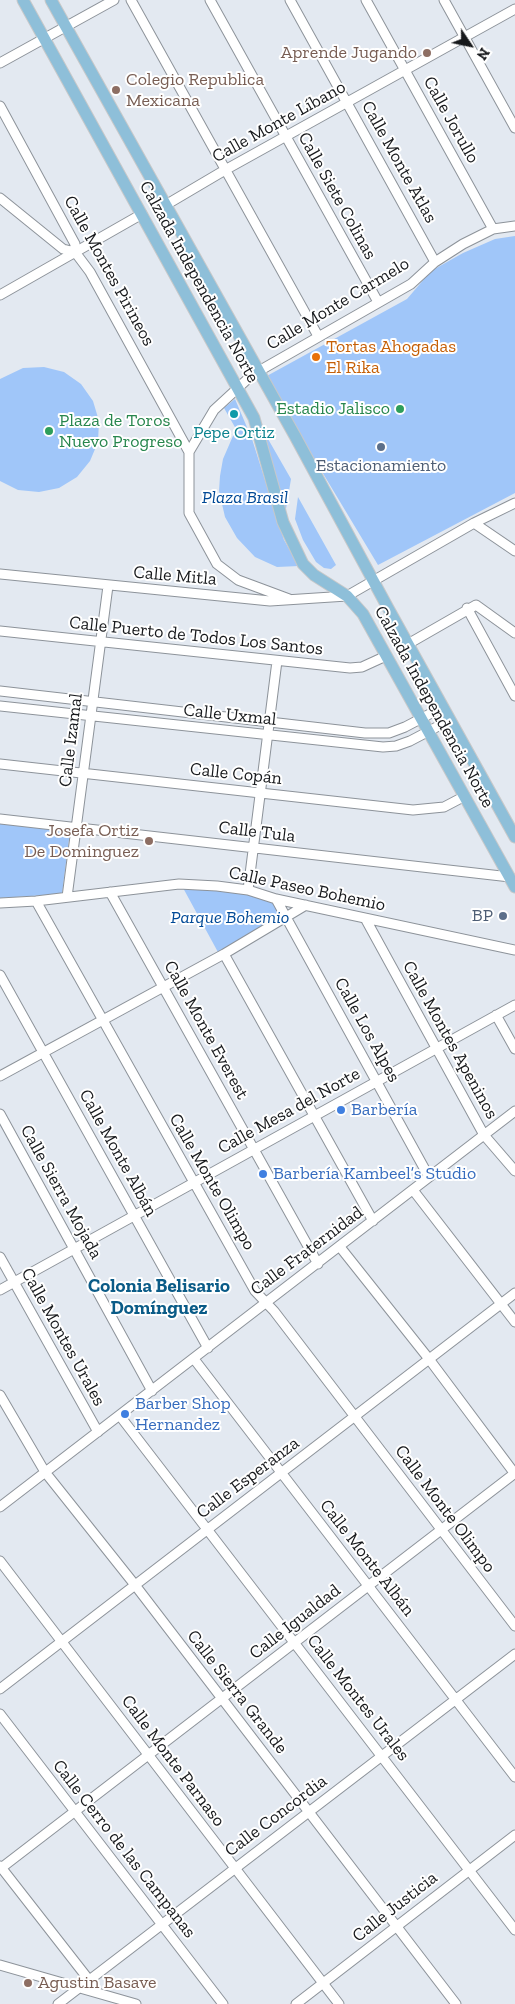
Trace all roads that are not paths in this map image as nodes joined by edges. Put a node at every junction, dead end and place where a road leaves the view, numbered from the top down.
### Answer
1 (23, 0) edge
2 (51, 0) edge
3 (114, 0) edge
4 (132, 0) edge
5 (210, 0) edge
6 (290, 0) edge
7 (366, 0) edge
8 (444, 0) edge
9 (515, 10) edge
10 (66, 27) junction
11 (465, 37) junction
12 (45, 39) junction
13 (0, 63) edge
14 (405, 70) junction
15 (347, 102) junction
16 (0, 106) edge
17 (515, 128) edge
18 (286, 136) junction
19 (225, 170) junction
20 (0, 198) edge
21 (164, 206) junction
22 (142, 214) junction
23 (515, 226) edge
24 (492, 229) junction
25 (75, 252) junction
26 (435, 262) junction
27 (1, 293) edge
28 (378, 302) junction
29 (318, 336) junction
30 (257, 371) junction
31 (237, 388) junction
32 (189, 452) junction
33 (515, 503) edge
34 (474, 523) junction
35 (515, 551) edge
36 (0, 574) edge
37 (372, 581) junction
38 (108, 586) junction
39 (347, 596) junction
40 (289, 599) junction
41 (467, 608) junction
42 (0, 631) edge
43 (515, 632) edge
44 (100, 642) junction
45 (408, 644) junction
46 (386, 656) junction
47 (278, 661) junction
48 (0, 692) edge
49 (515, 696) edge
50 (93, 702) junction
51 (0, 706) edge
52 (443, 707) junction
53 (91, 716) junction
54 (420, 718) junction
55 (450, 720) junction
56 (269, 722) junction
57 (429, 732) junction
58 (268, 736) junction
59 (0, 764) edge
60 (83, 773) junction
61 (260, 793) junction
62 (465, 796) junction
63 (0, 819) edge
64 (76, 828) junction
65 (515, 837) edge
66 (253, 848) junction
67 (512, 882) edge
68 (248, 890) junction
69 (110, 892) junction
70 (67, 897) junction
71 (276, 899) junction
72 (36, 901) junction
73 (0, 903) edge
74 (306, 905) junction
75 (286, 916) junction
76 (365, 918) junction
77 (515, 950) edge
78 (224, 954) junction
79 (0, 975) edge
80 (162, 986) junction
81 (515, 1005) edge
82 (496, 1015) junction
83 (102, 1019) junction
84 (436, 1048) junction
85 (515, 1049) edge
86 (43, 1052) junction
87 (0, 1076) edge
88 (376, 1081) junction
89 (515, 1111) edge
90 (0, 1114) edge
91 (315, 1116) junction
92 (484, 1135) junction
93 (254, 1150) junction
94 (515, 1171) edge
95 (429, 1177) junction
96 (194, 1183) junction
97 (413, 1190) junction
98 (135, 1216) junction
99 (372, 1221) junction
100 (340, 1247) junction
101 (74, 1249) junction
102 (0, 1256) edge
103 (318, 1264) junction
104 (14, 1282) junction
105 (0, 1290) edge
106 (515, 1293) edge
107 (266, 1302) junction
108 (501, 1304) junction
109 (515, 1322) edge
110 (208, 1348) junction
111 (194, 1359) junction
112 (429, 1359) junction
113 (152, 1391) junction
114 (0, 1395) edge
115 (120, 1416) junction
116 (354, 1417) junction
117 (98, 1432) junction
118 (45, 1472) junction
119 (281, 1473) junction
120 (515, 1474) edge
121 (0, 1507) edge
122 (208, 1529) junction
123 (441, 1531) junction
124 (0, 1561) edge
125 (135, 1585) junction
126 (368, 1586) junction
127 (515, 1626) edge
128 (61, 1642) junction
129 (295, 1643) junction
130 (515, 1654) edge
131 (0, 1689) edge
132 (221, 1700) junction
133 (456, 1700) junction
134 (0, 1714) edge
135 (148, 1756) junction
136 (382, 1756) junction
137 (515, 1777) edge
138 (308, 1811) junction
139 (75, 1812) junction
140 (515, 1835) edge
141 (0, 1867) edge
142 (234, 1868) junction
143 (469, 1870) junction
144 (162, 1924) junction
145 (396, 1926) junction
146 (515, 1930) edge
147 (0, 1965) edge
148 (89, 1980) junction
149 (323, 1983) junction
150 (81, 1987) junction
151 (94, 1991) junction
152 (60, 2003) edge
153 (136, 2004) edge
154 (223, 2004) edge
155 (296, 2004) edge
156 (339, 2004) edge
157 (456, 2004) edge

1 - 12 main road, Calzada Independencia Norte
2 - 10 main road, Calzada Independencia Norte
3 - 10 street
4 - 19 street
5 - 18 street, Calle Siete Colinas
6 - 15 street, Calle Monte Atlas
7 - 14 street, Calle Jorullo
8 - 11 street
9 - 11 street, Calle Monte Líbano
10 - 12 street
10 - 21 main road, Calzada Independencia Norte
11 - 14 street, Calle Monte Líbano
11 - 17 street
12 - 13 street
12 - 22 main road, Calzada Independencia Norte
14 - 15 street, Calle Monte Líbano
14 - 24 street, Calle Jorullo
15 - 18 street, Calle Monte Líbano
15 - 26 street, Calle Monte Atlas
16 - 25 street, Calle Montes Pirineos
18 - 19 street, Calle Monte Líbano
18 - 28 street, Calle Siete Colinas
19 - 21 street, Calle Monte Líbano
19 - 29 street
20 - 25 street
21 - 30 main road, Calzada Independencia Norte
22 - 25 street
22 - 31 main road, Calzada Independencia Norte
23 - 24 street, Calle Monte Carmelo
24 - 26 street, Calle Monte Carmelo
25 - 27 street
25 - 32 street, Calle Montes Pirineos
26 - 28 street, Calle Monte Carmelo
28 - 29 street, Calle Monte Carmelo
29 - 30 street, Calle Monte Carmelo
30 - 31 street
30 - 37 main road, Calzada Independencia Norte
31 - 32 street
31 - 39 main road, Calzada Independencia Norte
32 - 40 street
33 - 34 street
34 - 35 street
34 - 37 street
36 - 38 street, Calle Mitla
37 - 39 street
37 - 45 main road, Calzada Independencia Norte
38 - 40 street, Calle Mitla
38 - 44 street, Calle Izamal
39 - 40 street, Calle Mitla
39 - 46 main road, Calzada Independencia Norte
41 - 43 street
41 - 45 street
41 - 49 street
42 - 44 street, Calle Puerto de Todos Los Santos
44 - 47 street, Calle Puerto de Todos Los Santos
44 - 50 street, Calle Izamal
45 - 52 main road, Calzada Independencia Norte
46 - 47 street, Calle Puerto de Todos Los Santos
46 - 54 main road, Calzada Independencia Norte
47 - 56 street
48 - 50 street, Calle Uxmal
50 - 53 street, Calle Izamal
50 - 56 street, Calle Uxmal
51 - 53 street, Calle Uxmal
52 - 54 street, Calle Uxmal
52 - 55 main road, Calzada Independencia Norte
53 - 58 street, Calle Uxmal
53 - 60 street, Calle Izamal
54 - 56 street, Calle Uxmal
54 - 57 main road, Calzada Independencia Norte
55 - 57 street, Calle Uxmal
55 - 65 main road, Calzada Independencia Norte
56 - 58 street
57 - 58 street, Calle Uxmal
57 - 62 main road, Calzada Independencia Norte
58 - 61 street
59 - 60 street, Calle Copán
60 - 61 street, Calle Copán
60 - 64 street, Calle Izamal
61 - 62 street, Calle Copán
61 - 66 street
62 - 67 main road, Calzada Independencia Norte
63 - 64 street, Calle Tula
64 - 66 street, Calle Tula
64 - 70 street, Calle Izamal
66 - 67 street, Calle Tula
66 - 68 street
68 - 69 street, Calle Paseo Bohemio
68 - 71 street, Calle Paseo Bohemio
69 - 70 street, Calle Paseo Bohemio
69 - 80 street, Calle Monte Everest
70 - 72 street, Calle Paseo Bohemio
71 - 74 street, Calle Paseo Bohemio
71 - 75 street, Calle Los Alpes
72 - 73 street, Calle Paseo Bohemio
72 - 83 street, Calle Monte Olimpo
74 - 75 street
74 - 76 street, Calle Paseo Bohemio
75 - 78 street
75 - 88 street, Calle Los Alpes
76 - 77 street, Calle Paseo Bohemio
76 - 84 street, Calle Montes Apeninos
78 - 80 street
78 - 91 street
79 - 86 street, Calle Monte Albán
80 - 83 street
80 - 93 street, Calle Monte Everest
81 - 82 street, Calle Mesa del Norte
82 - 84 street, Calle Mesa del Norte
82 - 85 street
83 - 86 street
83 - 96 street, Calle Monte Olimpo
84 - 88 street, Calle Mesa del Norte
84 - 92 street, Calle Montes Apeninos
86 - 87 street
86 - 98 street, Calle Monte Albán
88 - 91 street, Calle Mesa del Norte
88 - 95 street, Calle Los Alpes
89 - 92 street, Calle Fraternidad
90 - 101 street, Calle Sierra Mojada
91 - 93 street, Calle Mesa del Norte
91 - 99 street
92 - 94 street, Calle Montes Apeninos
92 - 95 street, Calle Fraternidad
93 - 96 street, Calle Mesa del Norte
93 - 103 street, Calle Monte Everest
95 - 97 street, Calle Fraternidad
96 - 98 street, Calle Mesa del Norte
96 - 107 street, Calle Monte Olimpo
97 - 99 street, Calle Fraternidad
97 - 108 street
98 - 101 street, Calle Mesa del Norte
98 - 110 street, Calle Monte Albán
99 - 100 street, Calle Fraternidad
100 - 103 street, Calle Fraternidad
100 - 112 street
101 - 104 street, Calle Mesa del Norte
101 - 113 street, Calle Sierra Mojada
102 - 104 street, Calle Montes Urales
103 - 107 street, Calle Fraternidad
104 - 105 street, Calle Mesa del Norte
104 - 117 street, Calle Montes Urales
106 - 108 street, Calle Esperanza
107 - 110 street, Calle Fraternidad
107 - 116 street, Calle Monte Olimpo
108 - 109 street
108 - 112 street, Calle Esperanza
110 - 111 street, Calle Fraternidad
111 - 113 street, Calle Fraternidad
111 - 119 street, Calle Monte Albán
112 - 116 street, Calle Esperanza
112 - 120 street
113 - 115 street, Calle Fraternidad
114 - 118 street, Calle Sierra Grande
115 - 117 street, Calle Fraternidad
115 - 122 street, Calle Montes Urales
116 - 119 street, Calle Esperanza
116 - 123 street, Calle Monte Olimpo
117 - 118 street, Calle Fraternidad
118 - 121 street, Calle Fraternidad
118 - 125 street, Calle Sierra Grande
119 - 122 street, Calle Esperanza
119 - 126 street, Calle Monte Albán
120 - 123 street, Calle Igualdad
122 - 125 street, Calle Esperanza
122 - 129 street, Calle Montes Urales
123 - 126 street, Calle Igualdad
123 - 127 street, Calle Monte Olimpo
124 - 128 street, Calle Monte Parnaso
125 - 128 street, Calle Esperanza
125 - 132 street, Calle Sierra Grande
126 - 129 street, Calle Igualdad
126 - 133 street, Calle Monte Albán
128 - 131 street, Calle Esperanza
128 - 135 street, Calle Monte Parnaso
129 - 132 street, Calle Igualdad
129 - 136 street, Calle Montes Urales
130 - 133 street, Calle Concordia
132 - 135 street, Calle Igualdad
132 - 138 street, Calle Sierra Grande
133 - 136 street, Calle Concordia
133 - 137 street, Calle Monte Albán
134 - 139 street, Calle Cerro de las Campanas
135 - 139 street, Calle Igualdad
135 - 142 street, Calle Monte Parnaso
136 - 138 street, Calle Concordia
136 - 143 street, Calle Montes Urales
138 - 142 street, Calle Concordia
138 - 145 street, Calle Sierra Grande
139 - 141 street, Calle Igualdad
139 - 144 street, Calle Cerro de las Campanas
140 - 143 street, Calle Justicia
141 - 148 street
142 - 144 street, Calle Concordia
142 - 149 street, Calle Monte Parnaso
143 - 145 street, Calle Justicia
143 - 146 street, Calle Montes Urales
144 - 148 street, Calle Concordia
144 - 154 street, Calle Cerro de las Campanas
145 - 149 street, Calle Justicia
145 - 157 street, Calle Sierra Grande
147 - 150 street
148 - 150 street, Calle Concordia
148 - 151 street
149 - 155 street, Calle Justicia
149 - 156 street, Calle Monte Parnaso
150 - 151 street
150 - 152 street, Calle Concordia
151 - 153 street

